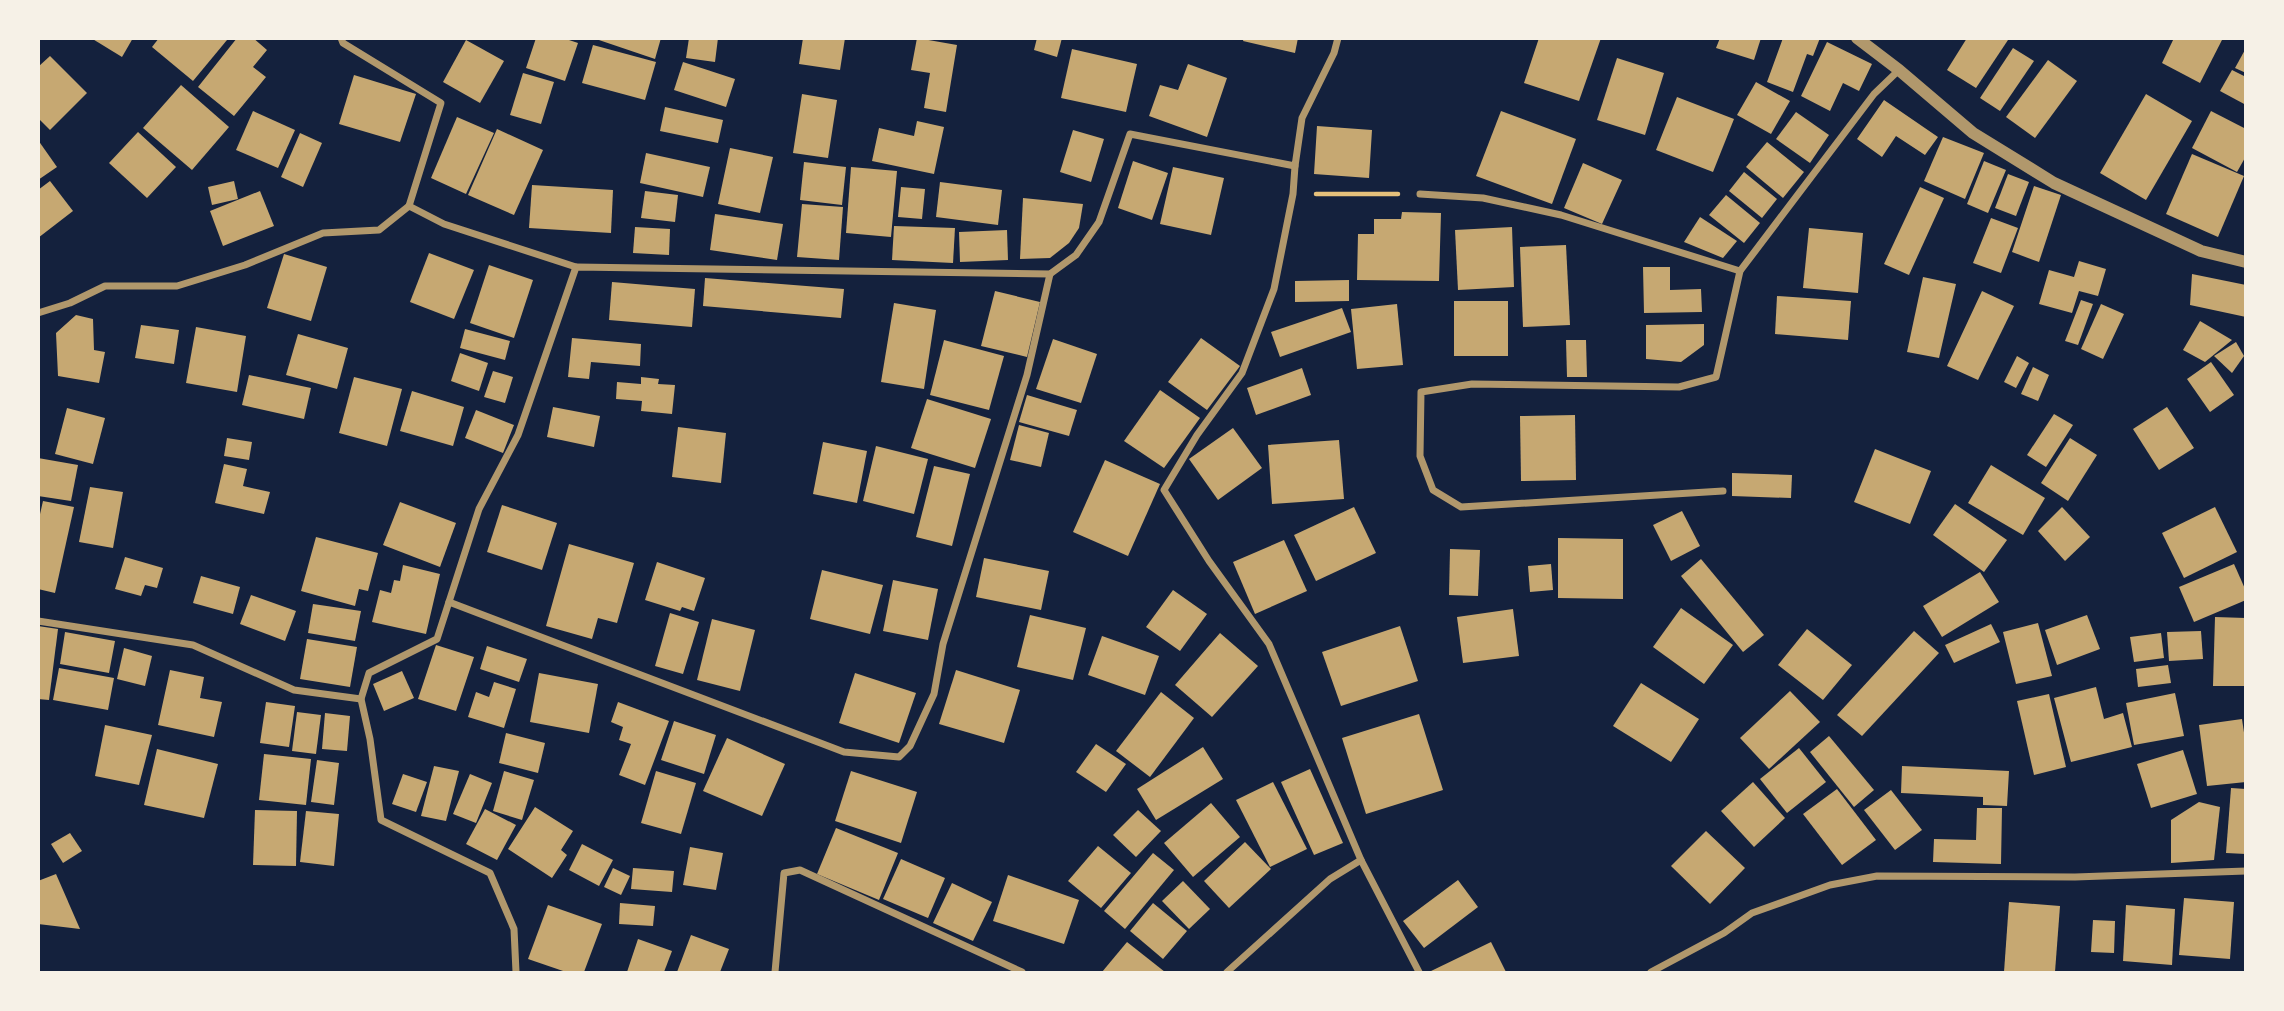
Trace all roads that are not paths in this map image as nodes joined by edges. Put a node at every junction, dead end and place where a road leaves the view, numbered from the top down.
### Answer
1 (341, 38) edge
2 (1338, 38) edge
3 (1857, 38) edge
4 (1899, 70) junction
5 (1295, 166) junction
6 (1420, 194) road end
7 (409, 205) junction
8 (2245, 262) edge
9 (576, 267) junction
10 (1740, 271) junction
11 (1050, 274) junction
12 (38, 313) edge
13 (1723, 491) dead end
14 (449, 602) junction
15 (38, 621) edge
16 (361, 699) junction
17 (1361, 860) junction
18 (2245, 871) edge
19 (516, 972) edge
20 (775, 972) edge
21 (1022, 972) edge
22 (1227, 972) edge
23 (1419, 972) edge
24 (1651, 972) edge

1 - 7 street
2 - 5 street
3 - 4 street
4 - 8 street
4 - 10 street
5 - 11 street
5 - 17 street
6 - 10 street
7 - 9 street
7 - 12 street
9 - 11 street
9 - 14 street
10 - 13 street
11 - 14 street
14 - 16 street
15 - 16 street
16 - 19 street
17 - 22 street
17 - 23 street
18 - 24 street
20 - 21 street

